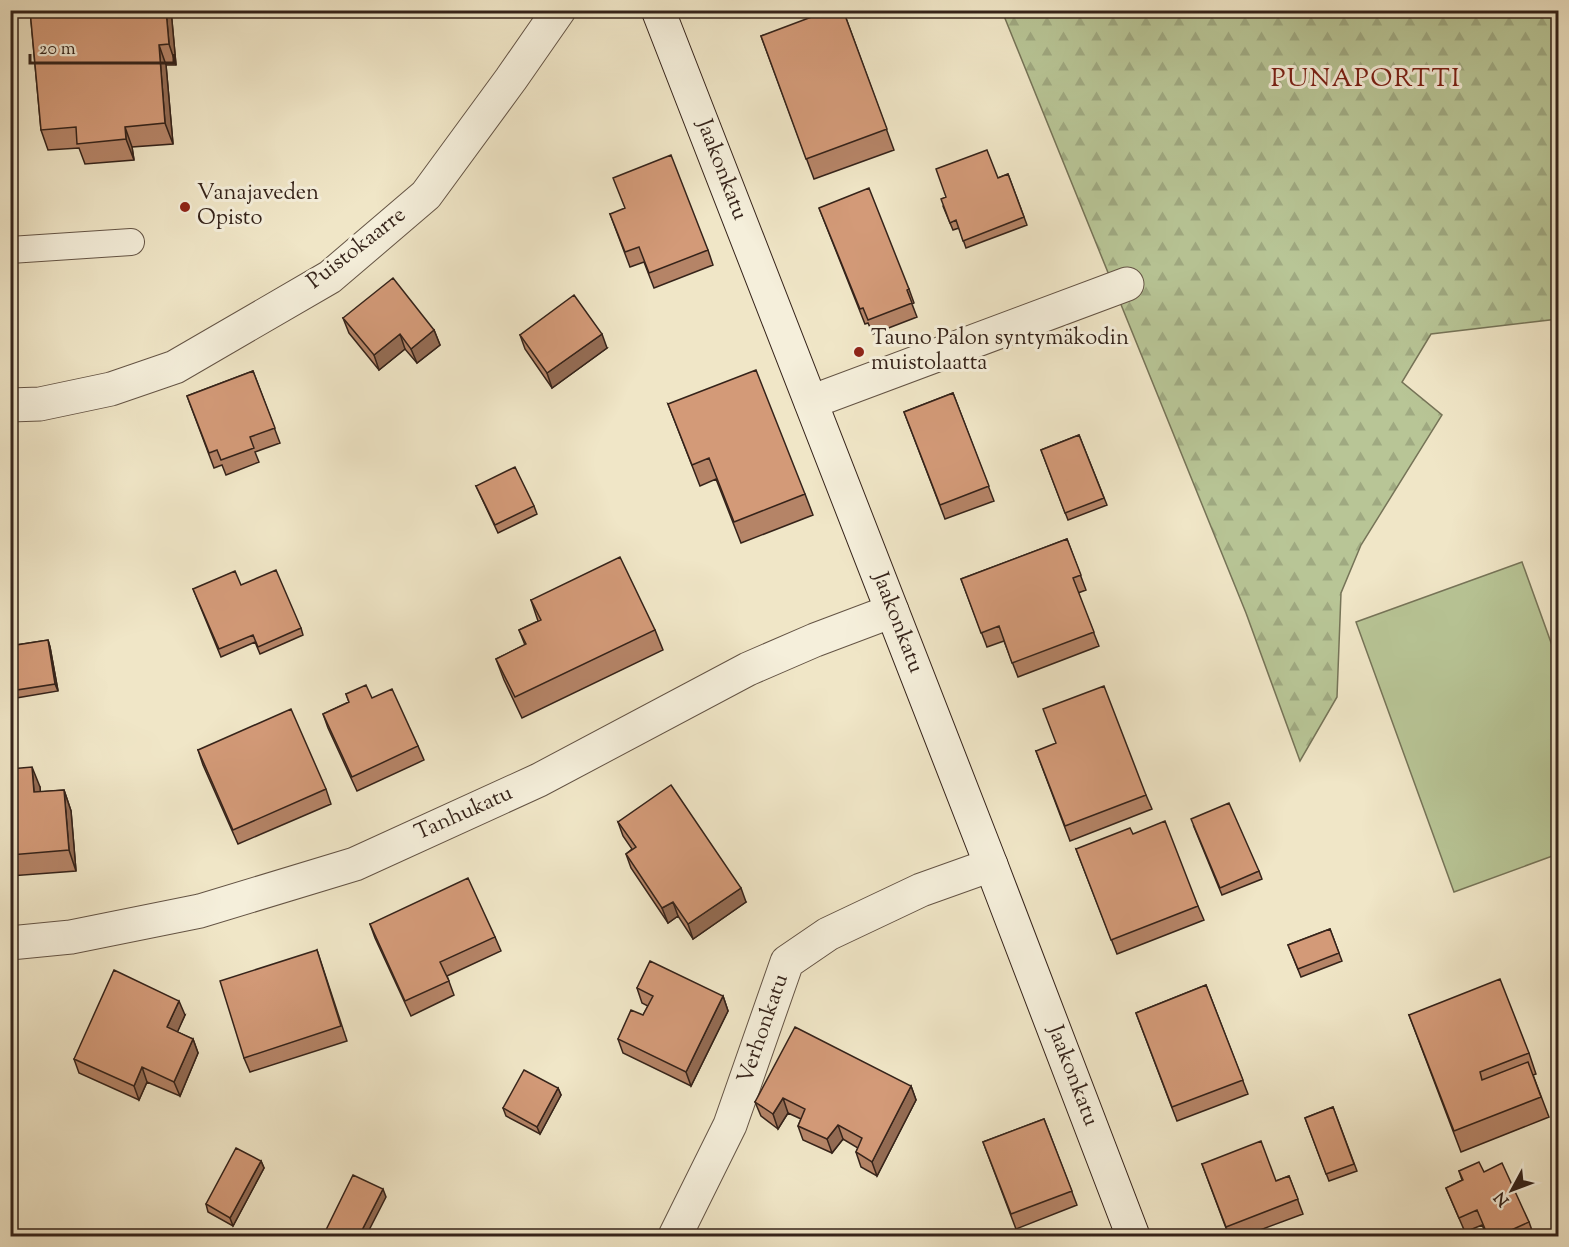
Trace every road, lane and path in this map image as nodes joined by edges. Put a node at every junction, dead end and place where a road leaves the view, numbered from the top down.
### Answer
1 (559, 10) edge
2 (658, 10) edge
3 (131, 242) dead end
4 (10, 249) edge
5 (1127, 284) dead end
6 (812, 402) junction
7 (10, 405) edge
8 (892, 611) junction
9 (991, 865) junction
10 (10, 943) edge
11 (675, 1236) edge
12 (1133, 1236) edge

1 - 7 street, Puistokaarre
2 - 6 street, Jaakonkatu
3 - 4 lane
5 - 6 street
6 - 8 street, Jaakonkatu
8 - 9 street, Jaakonkatu
8 - 10 street, Tanhukatu
9 - 11 street, Verhonkatu
9 - 12 street, Jaakonkatu

